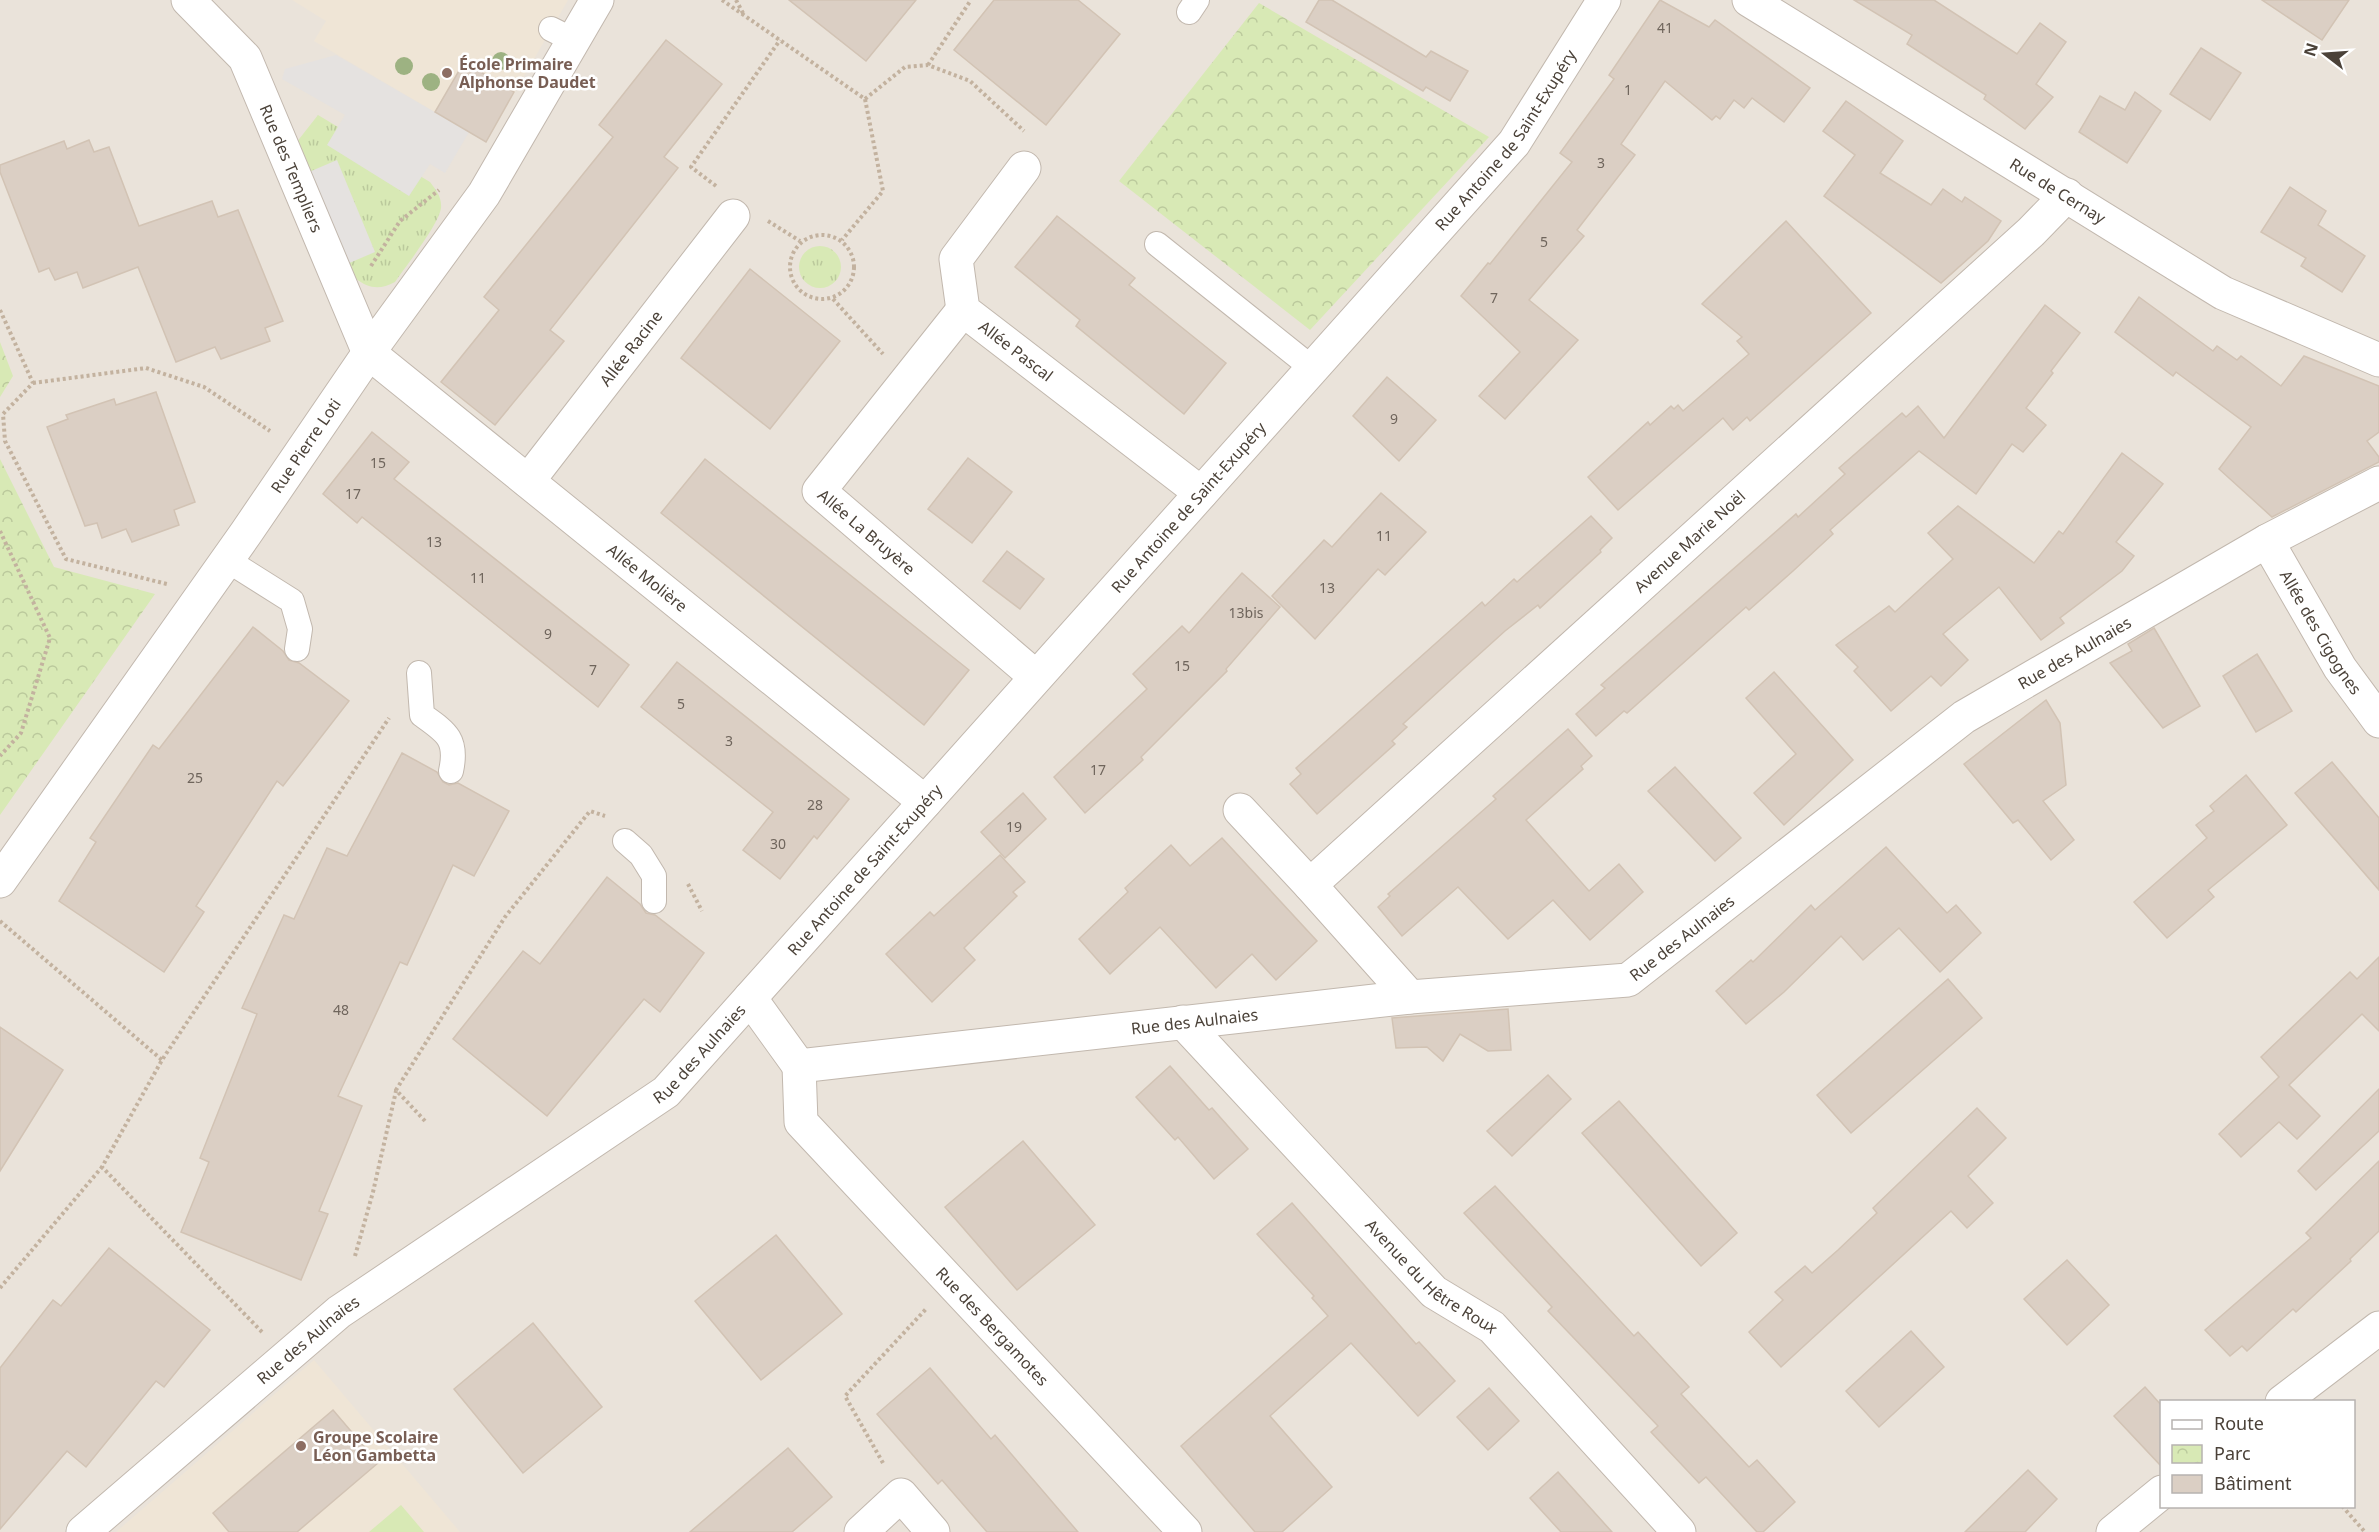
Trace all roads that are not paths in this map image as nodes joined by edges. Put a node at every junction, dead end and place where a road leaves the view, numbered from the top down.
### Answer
1 (188, 0) edge
2 (597, 0) edge
3 (1604, 0) edge
4 (1749, 0) edge
5 (1024, 168) road end
6 (2067, 195) junction
7 (728, 204) road end
8 (1157, 244) dead end
9 (963, 310) junction
10 (369, 353) junction
11 (2379, 360) edge
12 (1312, 368) junction
13 (528, 481) junction
14 (2379, 483) edge
15 (1201, 493) junction
16 (2267, 541) junction
17 (227, 560) junction
18 (297, 649) dead end
19 (419, 673) road end
20 (1036, 677) junction
21 (2379, 721) edge
22 (451, 771) dead end
23 (925, 802) junction
24 (1240, 810) dead end
25 (625, 841) dead end
26 (0, 881) edge
27 (1310, 885) junction
28 (654, 901) dead end
29 (1410, 997) junction
30 (750, 998) junction
31 (1183, 1022) junction
32 (799, 1066) junction
33 (2379, 1328) edge
34 (2283, 1400) edge
35 (2160, 1494) edge
36 (83, 1532) edge
37 (861, 1532) edge
38 (933, 1532) edge
39 (1185, 1532) edge
40 (1679, 1532) edge
41 (2113, 1532) edge

1 - 10 street, Rue des Templiers
2 - 10 street, Rue Pierre Loti
3 - 12 street, Rue Antoine de Saint-Exupéry
4 - 6 street, Rue de Cernay
5 - 9 street, Allée Pascal
6 - 11 street, Rue de Cernay
6 - 27 street, Avenue Marie Noël
7 - 13 street, Allée Racine
8 - 12 lane
9 - 15 street, Allée Pascal
9 - 20 street, Allée La Bruyère
10 - 13 street, Allée Molière
10 - 17 street, Rue Pierre Loti
12 - 15 street, Rue Antoine de Saint-Exupéry
13 - 23 street, Allée Molière
14 - 16 street, Rue des Aulnaies
15 - 20 street, Rue Antoine de Saint-Exupéry
16 - 21 street, Allée des Cigognes
16 - 29 street, Rue des Aulnaies
17 - 18 lane
17 - 26 street, Rue Pierre Loti
19 - 22 lane
20 - 23 street, Rue Antoine de Saint-Exupéry
23 - 30 street, Rue Antoine de Saint-Exupéry
24 - 27 street
25 - 28 lane
27 - 29 street
29 - 31 street, Rue des Aulnaies
30 - 32 street, Rue des Aulnaies
30 - 36 street, Rue des Aulnaies
31 - 32 street, Rue des Aulnaies
31 - 40 street, Avenue du Hêtre Roux
32 - 39 street, Rue des Bergamotes
33 - 34 street
35 - 41 street
37 - 38 street

